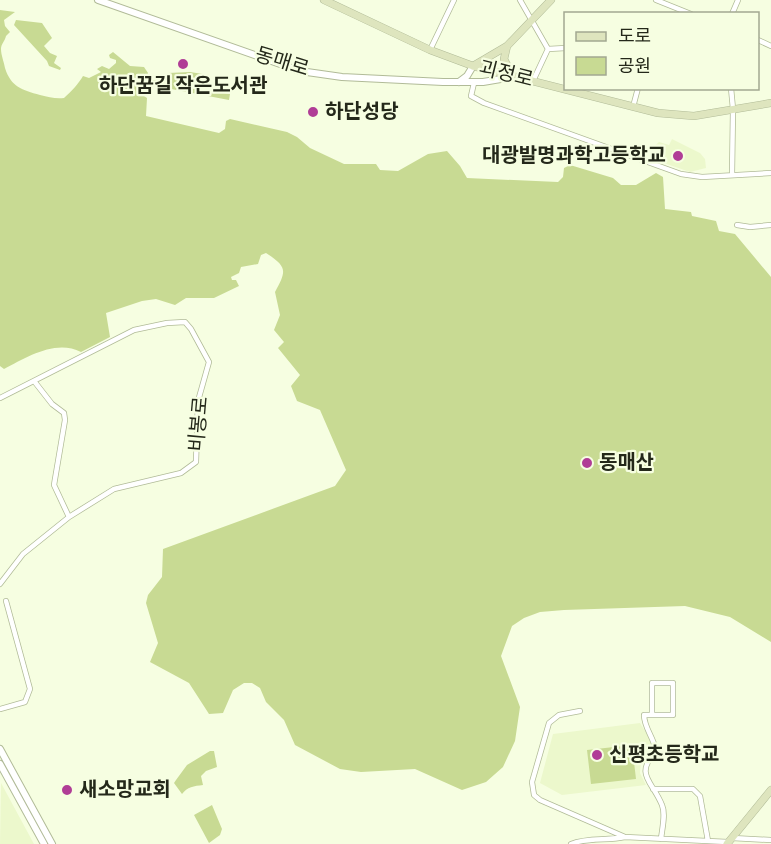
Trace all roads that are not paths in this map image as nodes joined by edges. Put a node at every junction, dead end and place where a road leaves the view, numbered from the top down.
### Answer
1 (98, 0) edge
2 (324, 0) edge
3 (454, 0) edge
4 (520, 0) edge
5 (551, 0) edge
6 (656, 0) edge
7 (686, 12) edge
8 (531, 22) junction
9 (507, 46) junction
10 (564, 48) edge
11 (548, 49) junction
12 (430, 50) junction
13 (473, 66) junction
14 (513, 77) junction
15 (533, 81) junction
16 (458, 82) junction
17 (474, 83) junction
18 (564, 89) edge
19 (568, 90) edge
20 (637, 90) edge
21 (731, 90) edge
22 (771, 103) edge
23 (633, 107) junction
24 (733, 109) junction
25 (771, 173) edge
26 (732, 175) junction
27 (737, 225) dead end
28 (771, 225) edge
29 (34, 381) junction
30 (0, 398) edge
31 (69, 517) junction
32 (0, 584) edge
33 (6, 601) dead end
34 (0, 709) edge
35 (580, 711) dead end
36 (652, 715) junction
37 (0, 750) edge
38 (0, 764) edge
39 (653, 789) junction
40 (771, 790) edge
41 (625, 837) junction
42 (661, 839) junction
43 (771, 840) edge
44 (708, 841) junction
45 (729, 841) edge
46 (598, 842) edge
47 (674, 842) edge
48 (44, 844) edge
49 (52, 844) edge
50 (572, 844) edge

1 - 16 street, 동매로
2 - 12 main road, 괴정로
3 - 12 street
4 - 8 street
5 - 8 main road
6 - 7 street
8 - 9 main road
8 - 11 street
9 - 13 main road
9 - 14 main road
10 - 11 street
11 - 15 street
12 - 13 main road, 괴정로
13 - 14 main road, 괴정로
13 - 16 street
14 - 15 main road, 괴정로
14 - 17 street, 동매로
15 - 18 main road, 괴정로
16 - 17 street, 동매로
17 - 26 street
19 - 23 main road, 괴정로
20 - 23 street
21 - 24 street
22 - 24 main road, 괴정로
23 - 24 main road, 괴정로
24 - 26 street
25 - 26 street
27 - 28 street
29 - 30 street, 비봉로
29 - 31 street
29 - 31 street, 비봉로
31 - 32 street, 비봉로
33 - 34 street
35 - 41 street
36 - 36 street
36 - 39 street
37 - 49 street
38 - 48 street
39 - 42 street
39 - 44 street
40 - 45 main road
41 - 42 street
41 - 46 street
42 - 47 street
43 - 45 street
44 - 45 street
44 - 47 street
46 - 50 street

